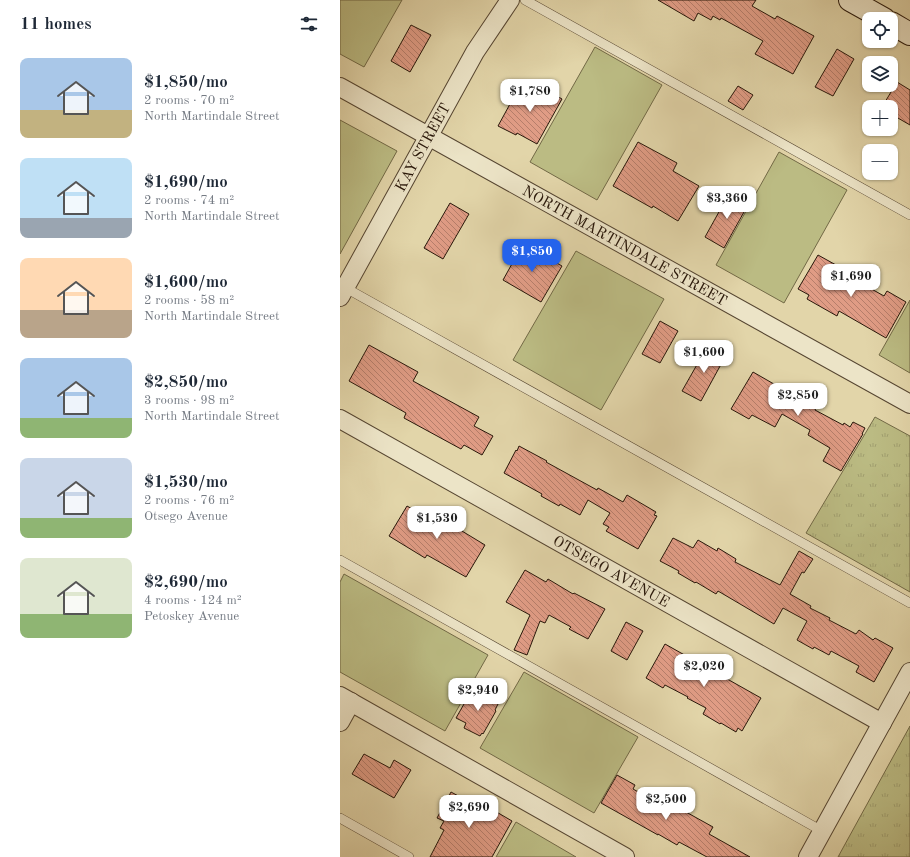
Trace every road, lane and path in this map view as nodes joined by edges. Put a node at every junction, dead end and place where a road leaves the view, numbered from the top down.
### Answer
1 (510, 0) edge
2 (525, 0) edge
3 (850, 0) edge
4 (871, 12) edge
5 (898, 27) edge
6 (910, 34) edge
7 (340, 87) edge
8 (428, 137) junction
9 (910, 215) edge
10 (342, 290) edge
11 (910, 404) edge
12 (340, 419) edge
13 (340, 560) edge
14 (910, 603) edge
15 (910, 672) edge
16 (346, 699) edge
17 (340, 722) edge
18 (882, 723) junction
19 (340, 818) edge
20 (822, 831) junction
21 (409, 857) edge
22 (625, 857) edge
23 (808, 857) edge

1 - 8 street, KAY STREET
2 - 9 lane
3 - 4 street
5 - 6 street
7 - 8 street, NORTH MARTINDALE STREET
8 - 10 street, KAY STREET
8 - 11 street, NORTH MARTINDALE STREET
10 - 14 lane
12 - 18 street, OTSEGO AVENUE
13 - 20 lane
15 - 18 street
16 - 17 street
16 - 22 street
18 - 20 street
19 - 21 lane
20 - 23 street

